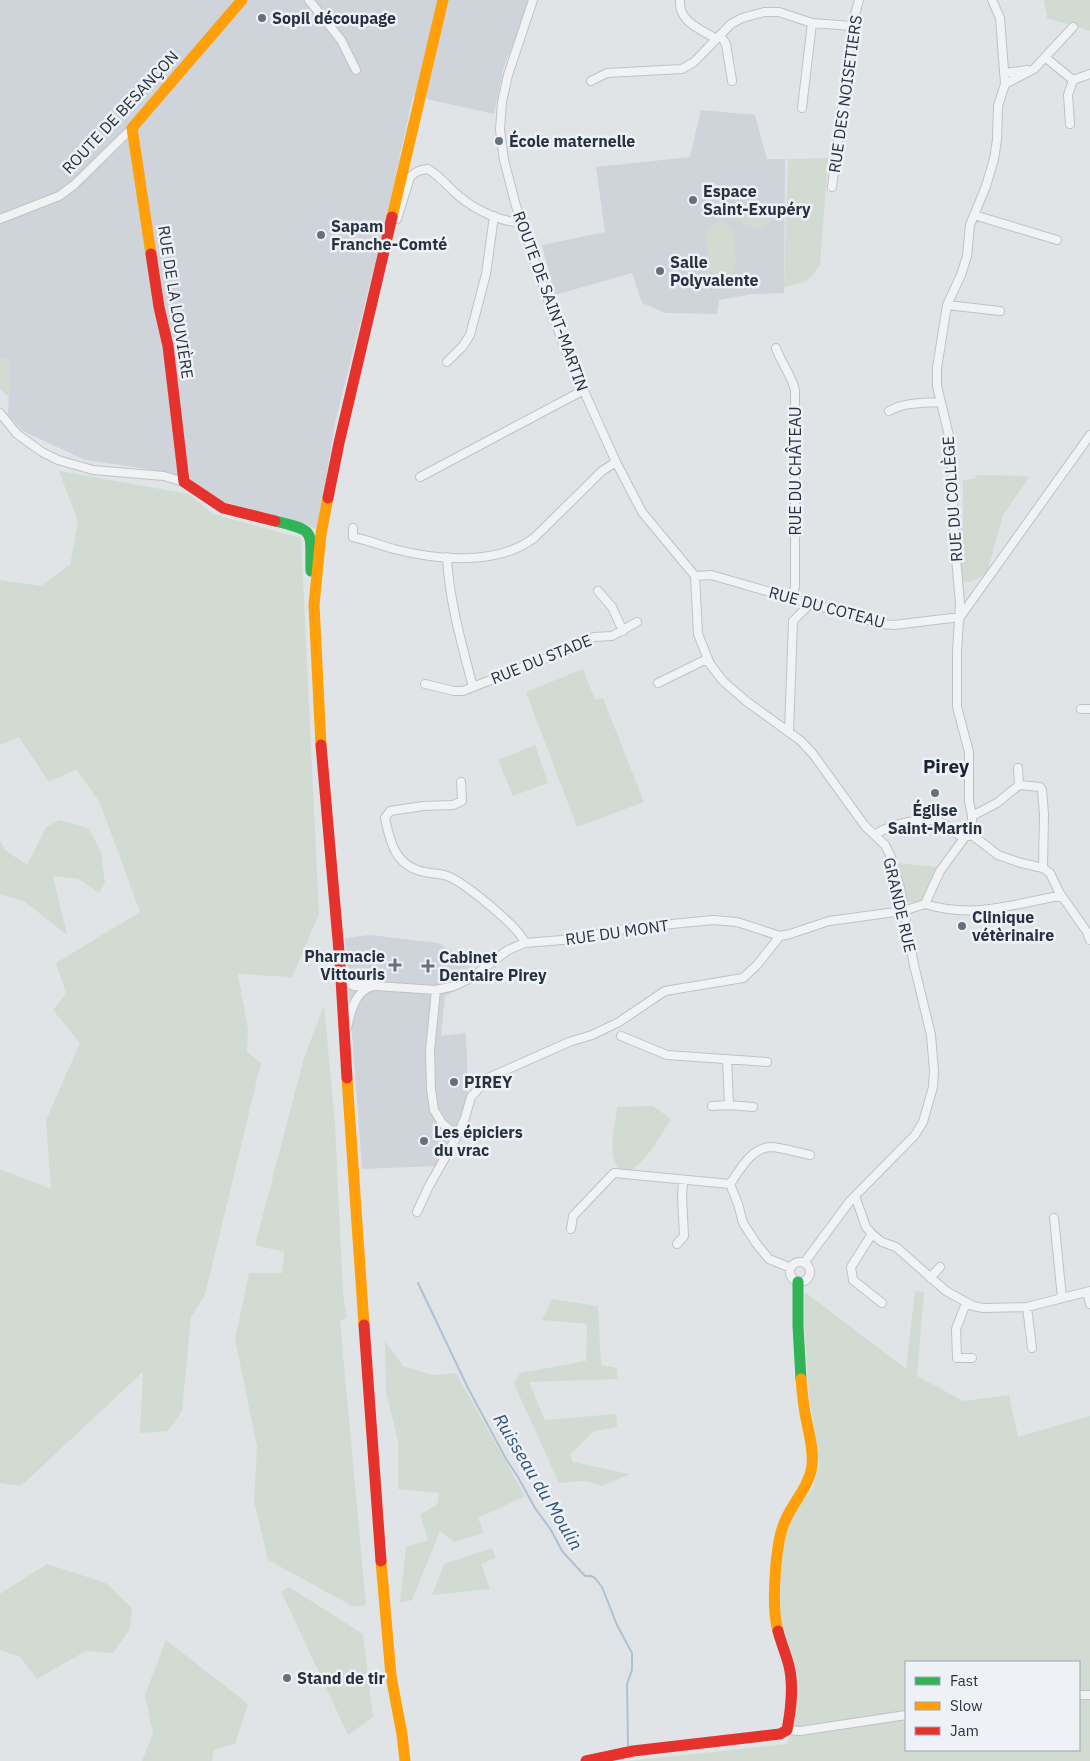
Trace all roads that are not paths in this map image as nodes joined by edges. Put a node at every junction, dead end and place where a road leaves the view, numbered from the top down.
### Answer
1 (242, 0) edge
2 (309, 0) edge
3 (443, 0) edge
4 (533, 0) edge
5 (680, 0) edge
6 (859, 0) edge
7 (992, 0) edge
8 (812, 23) junction
9 (852, 26) junction
10 (1073, 27) dead end
11 (718, 37) junction
12 (1046, 58) junction
13 (1034, 69) junction
14 (356, 70) dead end
15 (1004, 73) junction
16 (1090, 74) edge
17 (1073, 80) junction
18 (591, 81) dead end
19 (732, 81) dead end
20 (1005, 84) junction
21 (802, 108) dead end
22 (1070, 124) dead end
23 (132, 128) junction
24 (832, 187) dead end
25 (974, 215) junction
26 (494, 216) junction
27 (0, 219) edge
28 (520, 222) junction
29 (1056, 240) dead end
30 (378, 278) junction
31 (947, 305) junction
32 (1000, 311) dead end
33 (776, 348) dead end
34 (447, 362) dead end
35 (584, 390) junction
36 (940, 402) junction
37 (889, 412) dead end
38 (0, 413) edge
39 (1090, 435) edge
40 (616, 462) junction
41 (420, 477) dead end
42 (184, 482) junction
43 (353, 528) dead end
44 (447, 557) junction
45 (695, 576) junction
46 (598, 591) dead end
47 (791, 598) junction
48 (960, 603) junction
49 (970, 603) junction
50 (809, 604) junction
51 (314, 605) junction
52 (960, 617) junction
53 (939, 619) junction
54 (637, 622) dead end
55 (622, 631) junction
56 (707, 659) junction
57 (658, 683) dead end
58 (425, 684) dead end
59 (473, 687) junction
60 (1081, 710) dead end
61 (1090, 710) edge
62 (789, 732) junction
63 (1018, 768) dead end
64 (462, 782) dead end
65 (1019, 785) junction
66 (972, 816) junction
67 (875, 835) junction
68 (968, 836) junction
69 (1043, 868) junction
70 (1062, 897) junction
71 (925, 904) junction
72 (903, 911) junction
73 (780, 936) junction
74 (1090, 940) edge
75 (525, 943) junction
76 (340, 963) junction
77 (340, 978) junction
78 (374, 986) junction
79 (436, 990) junction
80 (621, 1036) dead end
81 (344, 1038) junction
82 (727, 1059) junction
83 (767, 1062) dead end
84 (729, 1105) junction
85 (712, 1106) dead end
86 (753, 1107) dead end
87 (457, 1136) junction
88 (810, 1155) dead end
89 (683, 1181) junction
90 (730, 1184) junction
91 (855, 1196) junction
92 (417, 1212) dead end
93 (1054, 1218) dead end
94 (571, 1229) dead end
95 (872, 1234) junction
96 (677, 1244) dead end
97 (804, 1263) junction
98 (940, 1267) dead end
99 (791, 1268) junction
100 (930, 1278) junction
101 (798, 1282) junction
102 (1088, 1291) edge
103 (1062, 1298) junction
104 (882, 1303) dead end
105 (966, 1303) junction
106 (1090, 1304) edge
107 (1027, 1307) junction
108 (1032, 1348) dead end
109 (972, 1358) dead end
110 (905, 1715) edge
111 (787, 1730) junction
112 (402, 1734) junction
113 (405, 1761) edge
114 (412, 1761) edge
115 (586, 1761) edge

1 - 23 main road, ROUTE DE BESANÇON
2 - 14 street
3 - 30 main road
4 - 28 street, ROUTE DE SAINT-MARTIN
5 - 11 street
6 - 9 street, RUE DES NOISETIERS
7 - 15 street, RUE DU COLLÈGE
8 - 9 street
8 - 11 street
8 - 21 street
9 - 24 street, RUE DES NOISETIERS
10 - 12 street
11 - 18 street
11 - 19 street
12 - 13 street
12 - 17 street
13 - 15 street
13 - 20 street
15 - 20 street, RUE DU COLLÈGE
16 - 17 street
17 - 22 street
20 - 25 street, RUE DU COLLÈGE
23 - 27 street, ROUTE DE BESANÇON
23 - 42 main road, RUE DE LA LOUVIÈRE
25 - 29 street
25 - 31 street, RUE DU COLLÈGE
26 - 28 street
26 - 30 street
26 - 34 street
28 - 35 street, ROUTE DE SAINT-MARTIN
30 - 51 main road
31 - 32 street
31 - 36 street, RUE DU COLLÈGE
33 - 47 street, RUE DU CHÂTEAU
35 - 40 street, ROUTE DE SAINT-MARTIN
35 - 41 street
36 - 37 street
36 - 48 street, RUE DU COLLÈGE
38 - 42 street
39 - 49 street
40 - 44 street
40 - 45 street, ROUTE DE SAINT-MARTIN
42 - 51 main road
43 - 44 street
44 - 59 street
45 - 47 street, RUE DU COTEAU
45 - 56 street, GRANDE RUE
46 - 55 street
47 - 50 street, RUE DU COTEAU
48 - 49 street
48 - 52 street, RUE DU COLLÈGE
48 - 53 street
49 - 52 street
50 - 53 street, RUE DU COTEAU
50 - 62 street
51 - 76 main road
52 - 53 street, RUE DU COTEAU
52 - 66 street, RUE DU COLLÈGE
54 - 55 street, RUE DU STADE
55 - 59 street, RUE DU STADE
56 - 57 street
56 - 62 street, GRANDE RUE
58 - 59 street, RUE DU STADE
60 - 61 street
62 - 67 street, GRANDE RUE
63 - 65 street
64 - 75 street
65 - 66 street
65 - 69 street
66 - 68 street, RUE DU COLLÈGE
67 - 68 street
67 - 72 street, GRANDE RUE
68 - 69 street
68 - 71 street
69 - 70 street
70 - 71 street
70 - 74 street
71 - 72 street
72 - 73 street
72 - 91 street, GRANDE RUE
73 - 75 street, RUE DU MONT
73 - 87 street
75 - 79 street, RUE DU MONT
76 - 77 main road
76 - 78 street
77 - 78 street
77 - 81 main road
78 - 79 street, RUE DU MONT
78 - 81 street
79 - 87 street
80 - 82 street
81 - 112 main road
82 - 83 street
82 - 84 street
84 - 85 street
84 - 86 street
87 - 92 street
88 - 90 street
89 - 90 street
89 - 94 street
89 - 96 street
90 - 99 street
91 - 95 street
91 - 97 street, GRANDE RUE
93 - 103 street
95 - 100 street
95 - 104 street
97 - 99 street
97 - 101 street
98 - 100 street
99 - 101 street
100 - 105 street
101 - 111 main road
102 - 103 street
102 - 106 street
103 - 107 street
105 - 107 street
105 - 109 street
107 - 108 street
110 - 111 street
111 - 115 main road
112 - 113 main road
112 - 114 main road

